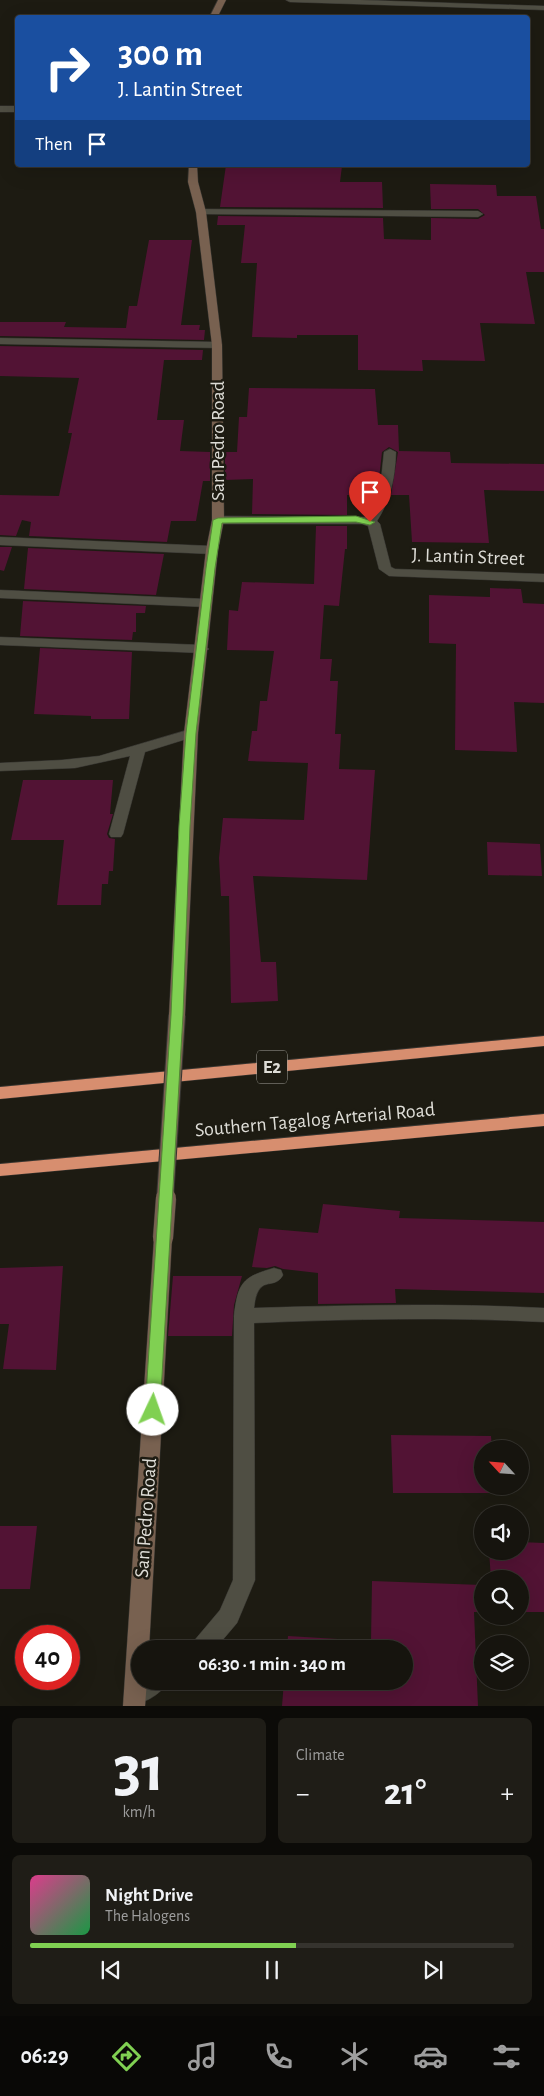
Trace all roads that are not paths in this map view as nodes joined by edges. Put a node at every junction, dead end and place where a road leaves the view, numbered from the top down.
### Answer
1 (222, 0) edge
2 (290, 0) edge
3 (544, 8) edge
4 (214, 15) edge
5 (15, 109) edge
6 (0, 110) edge
7 (193, 167) edge
8 (201, 212) junction
9 (478, 214) dead end
10 (0, 341) edge
11 (217, 345) junction
12 (390, 452) dead end
13 (218, 520) junction
14 (370, 522) junction
15 (0, 541) edge
16 (212, 550) junction
17 (544, 578) edge
18 (0, 594) edge
19 (206, 603) junction
20 (0, 641) edge
21 (202, 649) junction
22 (191, 733) junction
23 (139, 750) junction
24 (0, 766) edge
25 (116, 834) dead end
26 (544, 1041) edge
27 (0, 1093) edge
28 (544, 1120) edge
29 (0, 1170) edge
30 (274, 1275) dead end
31 (544, 1315) edge
32 (244, 1316) junction
33 (209, 1640) edge
34 (148, 1690) edge
35 (135, 1702) edge

1 - 4 street
2 - 3 street
5 - 6 street
7 - 8 street, San Pedro Road
8 - 9 street
8 - 11 street, San Pedro Road
10 - 11 street
11 - 13 street, San Pedro Road
12 - 14 street
13 - 14 street
13 - 16 street, San Pedro Road
14 - 17 street, J. Lantin Street
15 - 16 street
16 - 19 street, San Pedro Road
18 - 19 street
19 - 21 street, San Pedro Road
20 - 21 street
21 - 22 street, San Pedro Road
22 - 23 street
22 - 35 street, San Pedro Road, bridge
23 - 24 street
23 - 25 street
26 - 27 highway, E2
28 - 29 highway, Southern Tagalog Arterial Road
30 - 32 street
31 - 32 street
32 - 33 street
34 - 35 street

